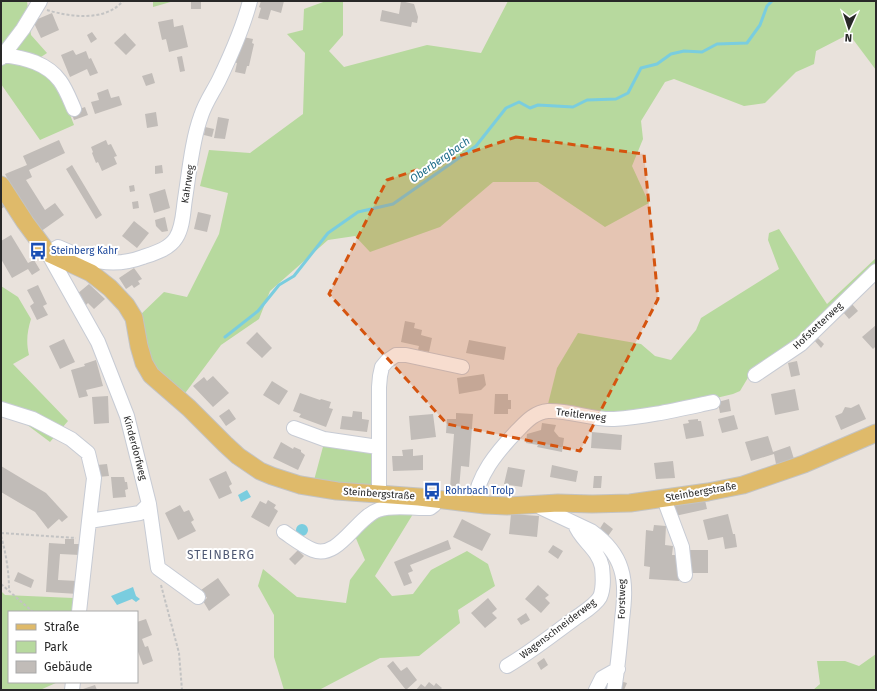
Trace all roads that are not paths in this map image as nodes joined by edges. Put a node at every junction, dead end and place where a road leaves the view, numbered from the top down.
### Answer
1 (250, 1) edge
2 (38, 4) edge
3 (3, 57) edge
4 (74, 109) dead end
5 (1, 185) edge
6 (48, 253) junction
7 (876, 271) edge
8 (462, 367) dead end
9 (755, 375) dead end
10 (713, 402) dead end
11 (1, 409) edge
12 (294, 428) dead end
13 (876, 433) edge
14 (378, 447) junction
15 (379, 494) junction
16 (435, 499) junction
17 (664, 499) junction
18 (149, 504) junction
19 (474, 504) junction
20 (540, 504) junction
21 (89, 521) junction
22 (575, 524) junction
23 (284, 532) dead end
24 (685, 575) dead end
25 (198, 597) dead end
26 (79, 611) edge
27 (507, 666) dead end
28 (618, 669) junction
29 (596, 690) edge
30 (614, 690) edge

1 - 6 street, Kahrweg
2 - 3 street
3 - 4 street
5 - 6 main road
6 - 15 main road, Steinbergstraße
6 - 18 street, Kinderdorfweg
7 - 9 street, Hofstetterweg
8 - 14 street
10 - 19 street, Treitlerweg
11 - 21 street
12 - 14 street
13 - 17 main road, Steinbergstraße
14 - 15 street
15 - 16 main road, Steinbergstraße
16 - 19 main road, Steinbergstraße
16 - 23 street
17 - 20 main road, Steinbergstraße
17 - 24 street
18 - 21 street
18 - 25 street, Kinderdorfweg
19 - 20 main road, Steinbergstraße
20 - 22 street, Forstweg
21 - 26 street
22 - 27 street, Wagenschneiderweg
22 - 28 street, Forstweg
28 - 29 street
28 - 30 street, Forstweg

